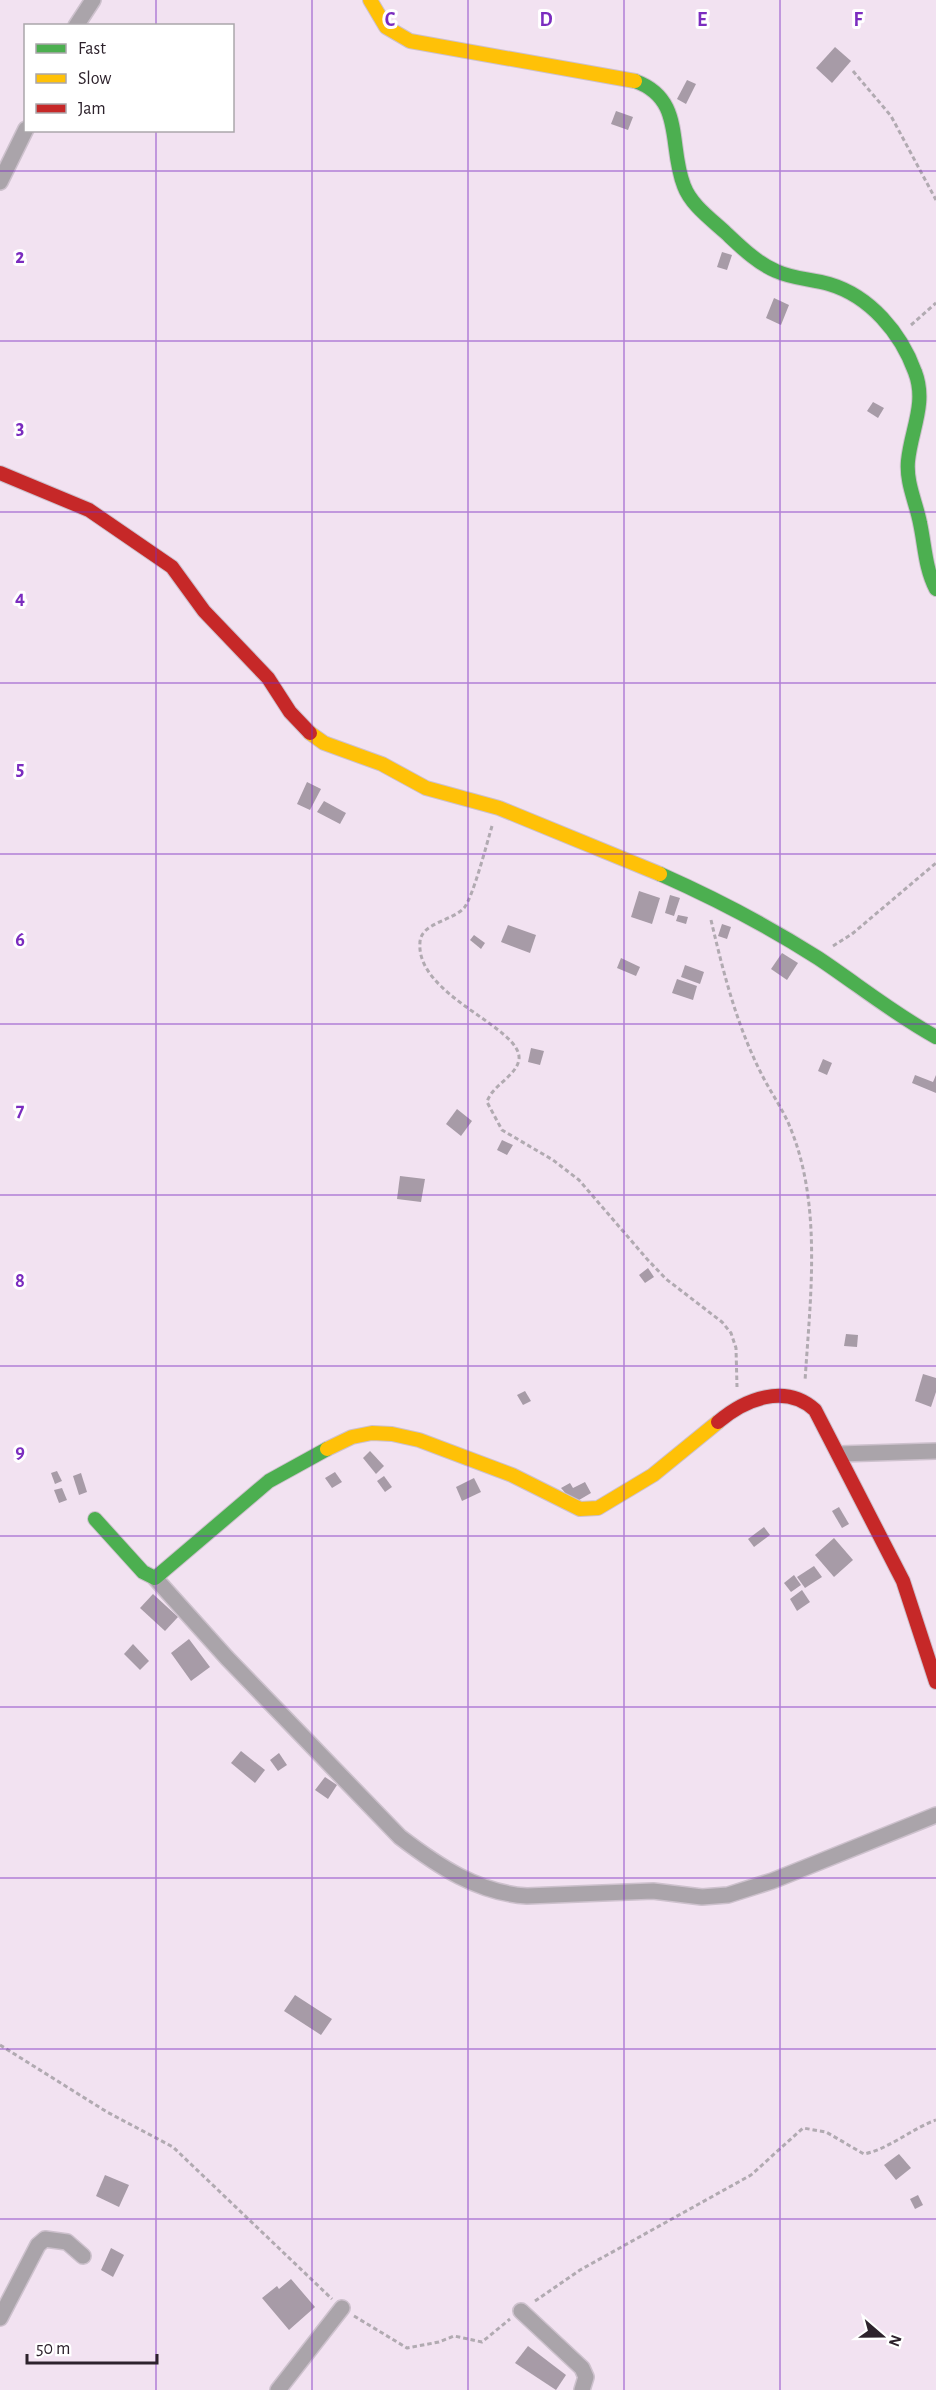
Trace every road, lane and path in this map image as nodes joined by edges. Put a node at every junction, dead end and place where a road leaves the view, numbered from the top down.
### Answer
1 (93, 0) edge
2 (370, 0) edge
3 (77, 24) edge
4 (854, 71) dead end
5 (25, 132) edge
6 (0, 182) edge
7 (936, 200) edge
8 (936, 303) edge
9 (898, 335) junction
10 (0, 473) edge
11 (936, 590) edge
12 (499, 807) junction
13 (936, 863) edge
14 (705, 894) junction
15 (816, 957) junction
16 (936, 1037) edge
17 (804, 1399) junction
18 (737, 1406) junction
19 (936, 1451) edge
20 (839, 1454) junction
21 (95, 1519) dead end
22 (155, 1578) junction
23 (936, 1682) edge
24 (936, 1815) edge
25 (0, 2045) edge
26 (936, 2120) edge
27 (83, 2256) dead end
28 (342, 2308) junction
29 (521, 2311) junction
30 (0, 2318) edge
31 (278, 2390) edge
32 (582, 2390) edge

1 - 3 street
2 - 9 street
4 - 7 path
5 - 6 street
8 - 9 path
9 - 11 street
10 - 12 street
12 - 14 street
12 - 18 path
13 - 15 path
14 - 15 street
14 - 17 path
15 - 16 street
17 - 18 street
17 - 20 street
18 - 22 street
19 - 20 street
20 - 23 street
21 - 22 street
22 - 24 street
25 - 28 path
26 - 29 path
27 - 30 street
28 - 29 path
28 - 31 street
29 - 32 street

